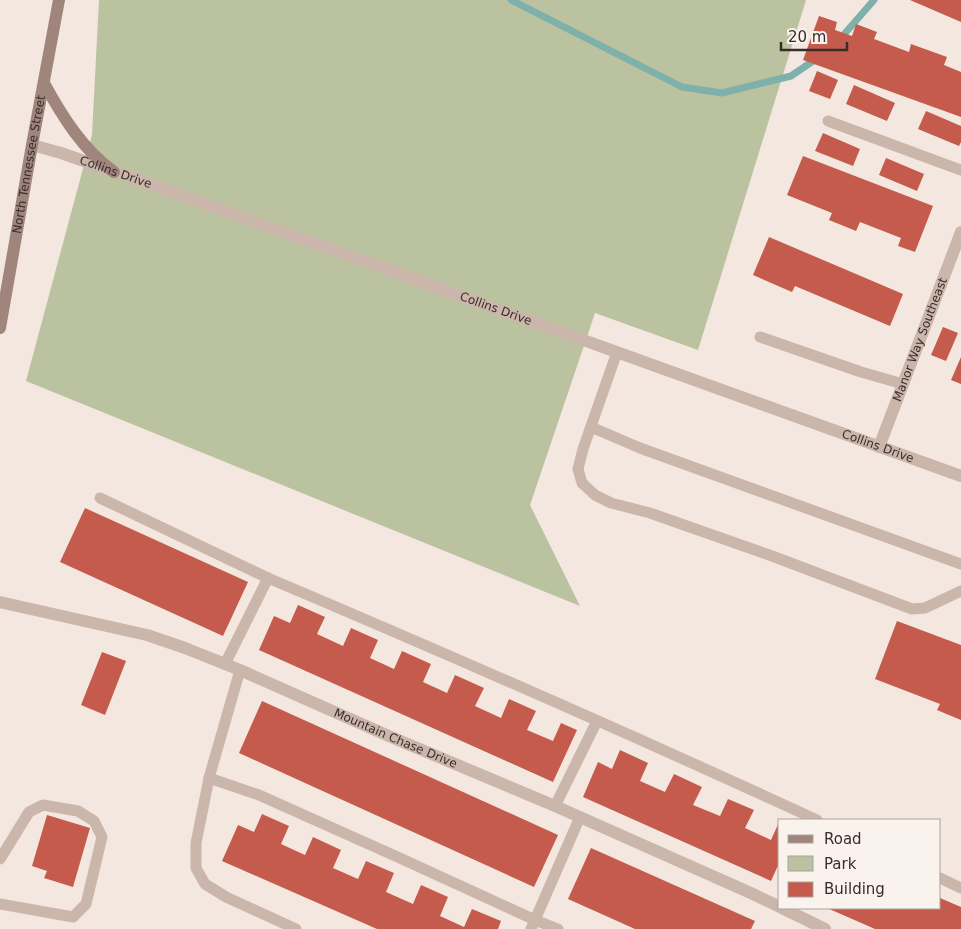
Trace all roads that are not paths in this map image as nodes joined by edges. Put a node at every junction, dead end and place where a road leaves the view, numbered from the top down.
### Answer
1 (59, 0) edge
2 (44, 83) junction
3 (828, 121) dead end
4 (32, 145) junction
5 (961, 170) edge
6 (114, 172) junction
7 (961, 232) edge
8 (0, 328) edge
9 (760, 337) dead end
10 (617, 352) junction
11 (903, 384) junction
12 (591, 427) junction
13 (879, 447) junction
14 (961, 476) edge
15 (100, 498) dead end
16 (961, 564) edge
17 (268, 578) junction
18 (961, 591) edge
19 (0, 602) edge
20 (225, 664) junction
21 (240, 670) junction
22 (597, 721) junction
23 (209, 778) junction
24 (555, 806) junction
25 (580, 817) junction
26 (815, 819) edge
27 (0, 859) edge
28 (941, 878) edge
29 (961, 888) edge
30 (0, 904) edge
31 (778, 906) edge
32 (785, 909) edge
33 (533, 925) edge
34 (296, 929) edge
35 (558, 929) edge
36 (824, 929) edge

1 - 2 main road, North Tennessee Street
2 - 4 main road, North Tennessee Street
2 - 6 main road
3 - 5 lane
4 - 6 street, Collins Drive
4 - 8 main road, North Tennessee Street
6 - 10 street, Collins Drive
7 - 11 street, Manor Way Southeast
9 - 11 lane
10 - 12 lane
10 - 13 street, Collins Drive
11 - 13 street, Manor Way Southeast
12 - 16 lane
12 - 18 lane
13 - 14 street, Collins Drive
15 - 17 lane
17 - 20 lane
17 - 22 lane
19 - 20 street, Mountain Chase Drive
20 - 21 street, Mountain Chase Drive
21 - 23 lane
21 - 24 street, Mountain Chase Drive
22 - 24 lane
22 - 26 lane
23 - 33 lane
23 - 34 lane
24 - 25 street, Mountain Chase Drive
25 - 31 street, Mountain Chase Drive
25 - 33 lane
27 - 30 lane
28 - 29 lane
32 - 36 street, Mountain Chase Drive
33 - 35 lane

